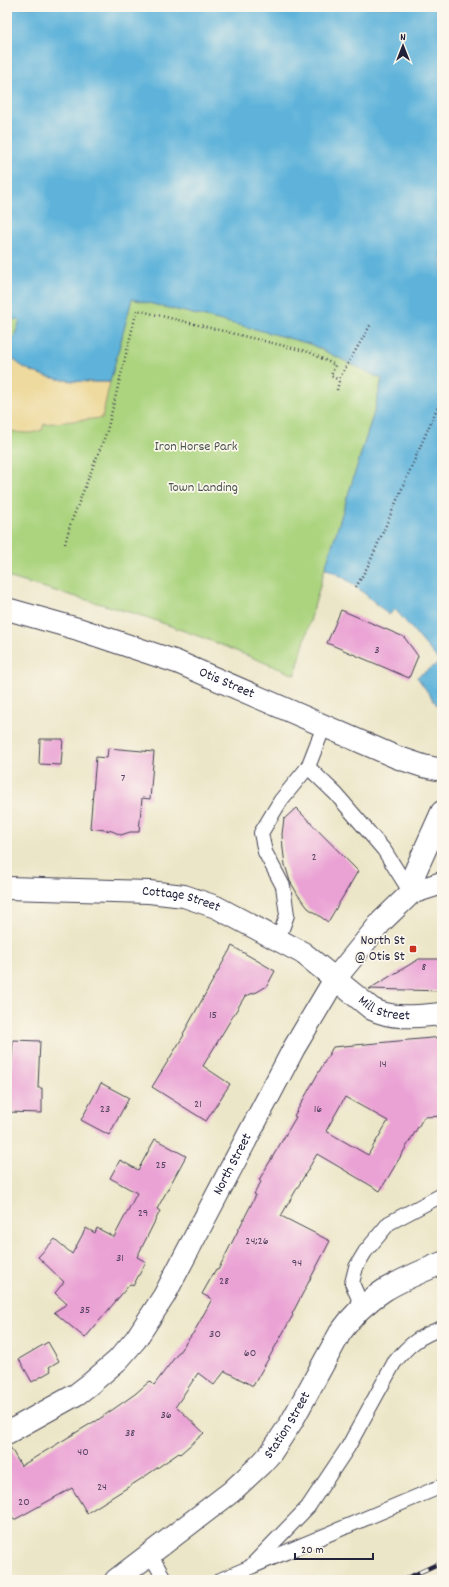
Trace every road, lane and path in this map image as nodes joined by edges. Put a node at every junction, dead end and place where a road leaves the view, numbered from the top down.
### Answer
1 (371, 324) dead end
2 (339, 380) junction
3 (338, 390) dead end
4 (442, 398) edge
5 (65, 544) dead end
6 (356, 587) dead end
7 (7, 609) edge
8 (324, 726) junction
9 (308, 768) junction
10 (442, 770) edge
11 (442, 812) edge
12 (442, 882) edge
13 (7, 888) edge
14 (411, 893) junction
15 (278, 940) junction
16 (335, 979) junction
17 (442, 1014) edge
18 (442, 1195) edge
19 (442, 1263) edge
20 (362, 1306) junction
21 (442, 1328) edge
22 (7, 1433) edge
23 (442, 1486) edge
24 (150, 1554) junction
25 (250, 1566) junction
26 (116, 1580) edge
27 (165, 1580) edge
28 (220, 1580) edge

1 - 2 path
2 - 3 path
2 - 5 path
4 - 6 path
7 - 8 main road, Otis Street
8 - 9 lane
8 - 10 main road, Otis Street
9 - 14 lane
9 - 15 lane
11 - 14 main road
12 - 14 main road, North Street
13 - 15 main road, Cottage Street
14 - 16 main road, North Street
15 - 16 main road, Cottage Street
16 - 17 main road, Mill Street
16 - 22 main road, North Street
18 - 20 lane
19 - 20 main road, Station Street
20 - 24 main road, Station Street
21 - 25 lane
23 - 25 lane
24 - 26 main road, Station Street
24 - 27 lane
25 - 28 lane

